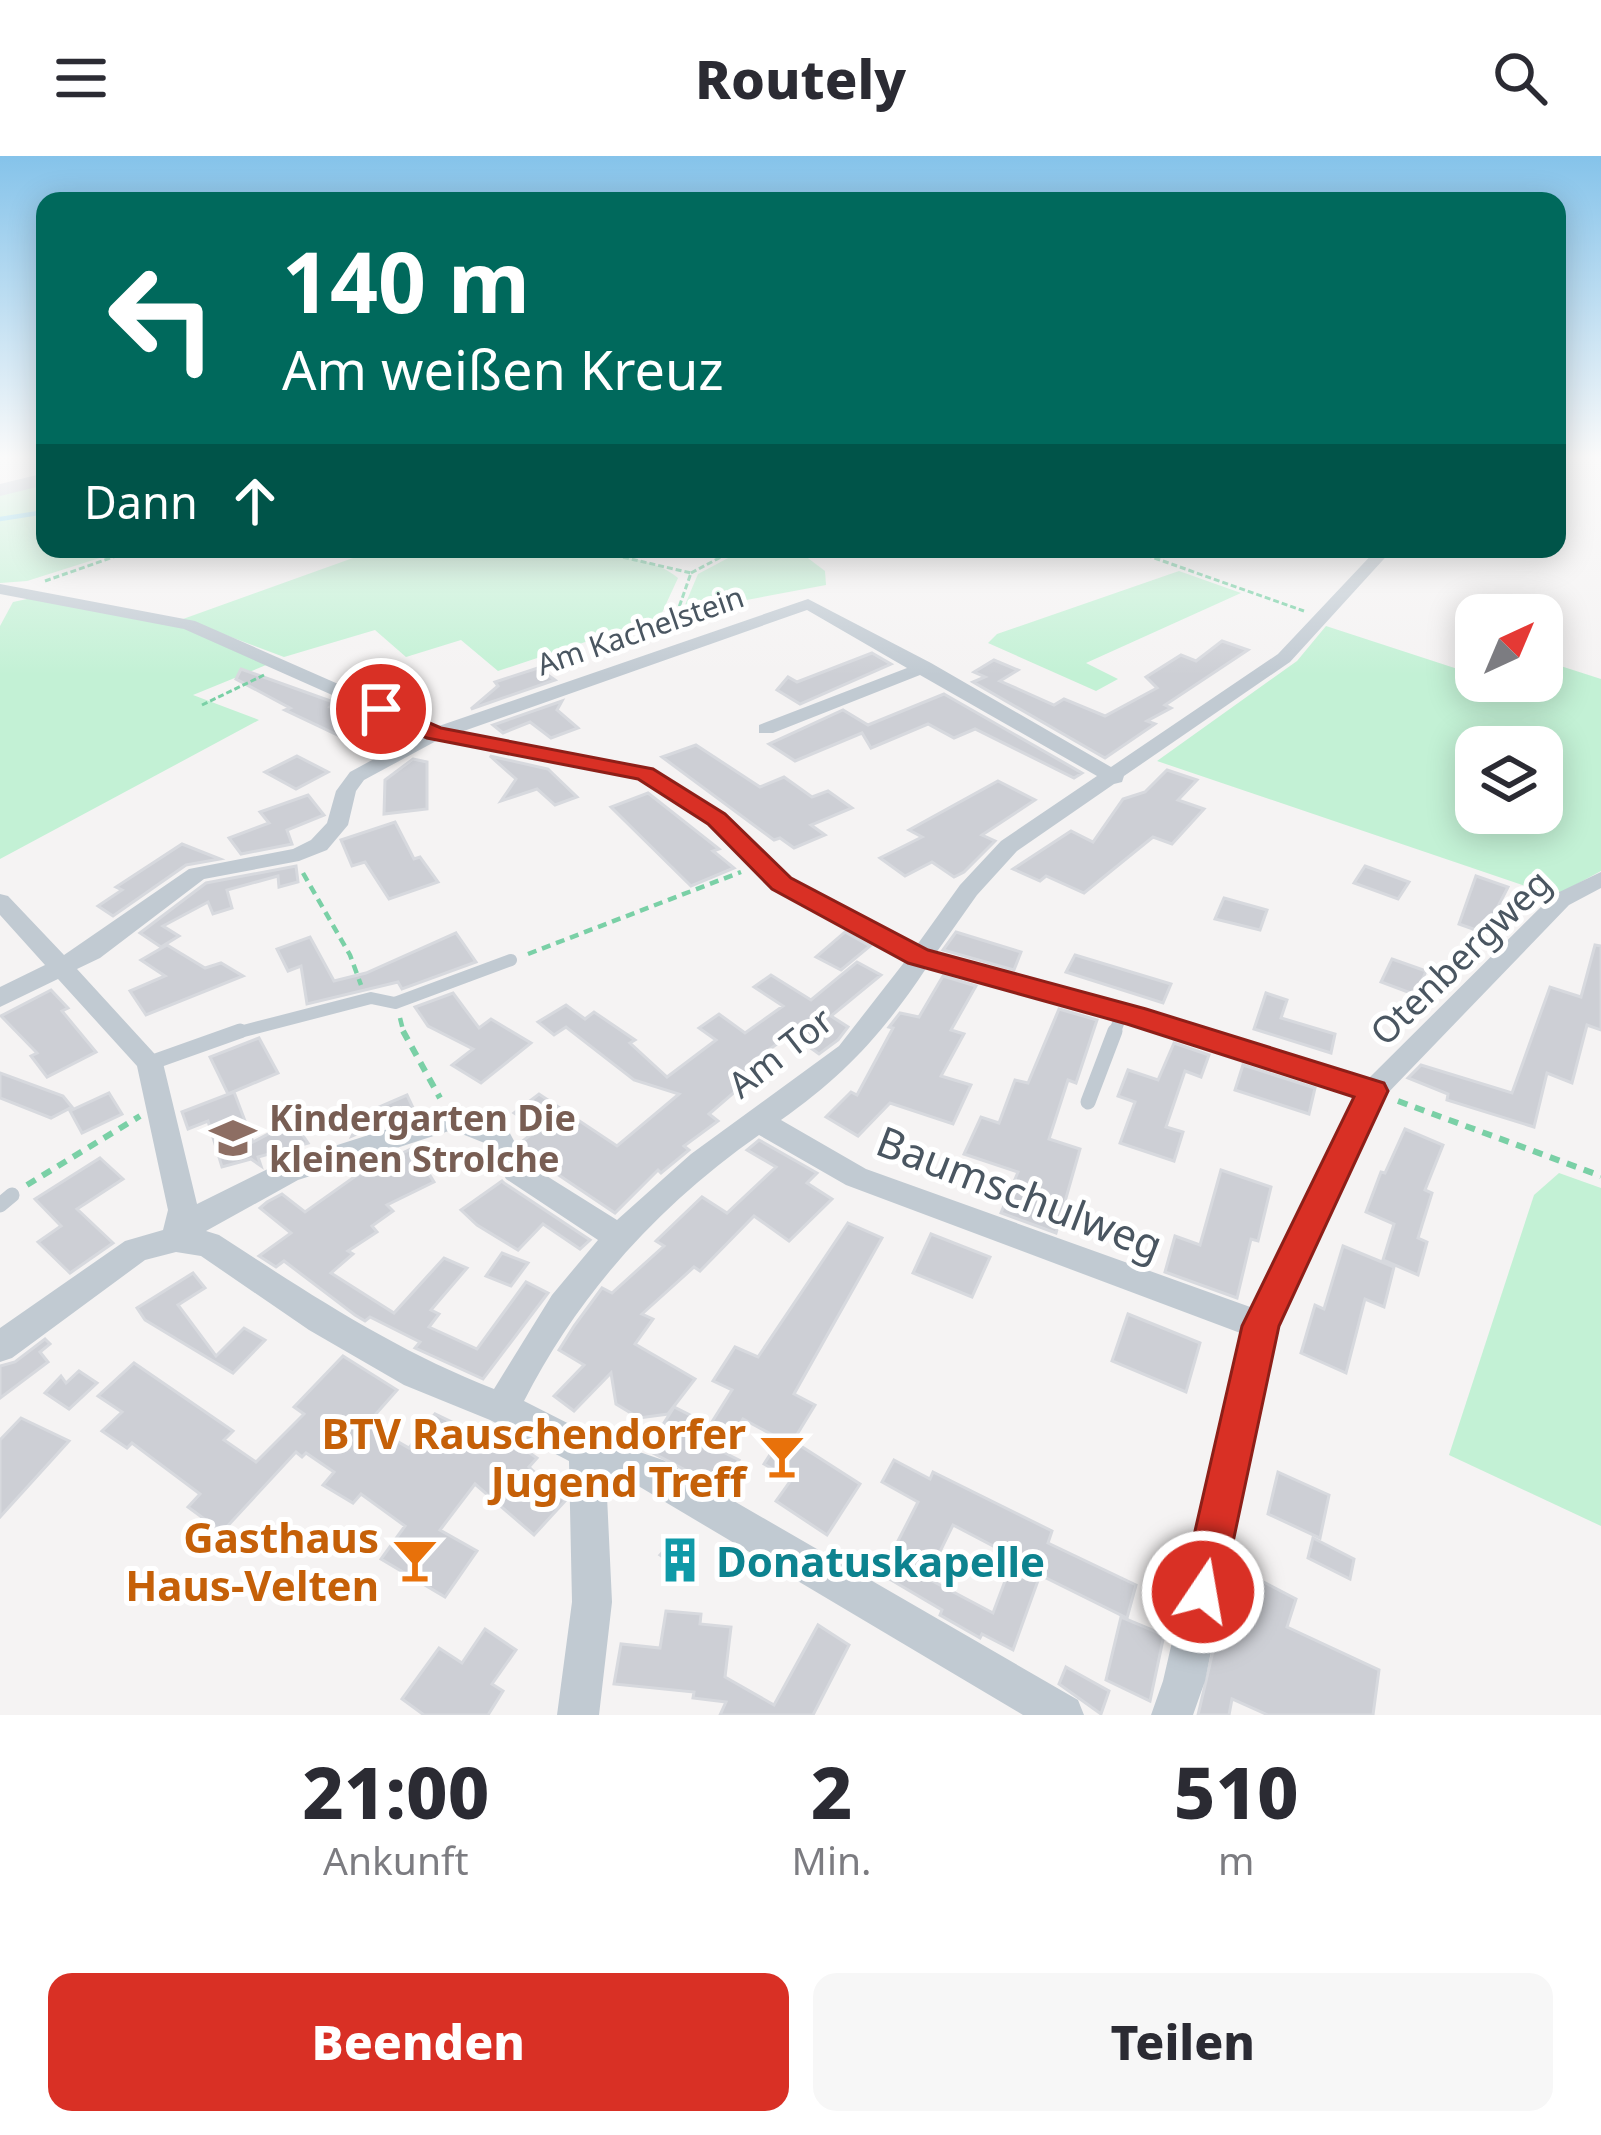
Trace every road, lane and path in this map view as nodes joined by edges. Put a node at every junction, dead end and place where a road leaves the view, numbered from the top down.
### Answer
1 (108, 558) edge
2 (627, 558) edge
3 (719, 558) edge
4 (1154, 558) edge
5 (1376, 558) edge
6 (691, 573) junction
7 (8, 590) edge
8 (0, 617) edge
9 (1324, 618) junction
10 (663, 652) junction
11 (285, 664) junction
12 (925, 667) junction
13 (202, 705) dead end
14 (766, 729) dead end
15 (435, 734) junction
16 (1115, 778) junction
17 (299, 854) junction
18 (760, 865) junction
19 (1601, 879) edge
20 (0, 901) edge
21 (918, 956) junction
22 (511, 960) joint
23 (63, 966) junction
24 (1, 997) edge
25 (371, 998) junction
26 (395, 1003) junction
27 (1122, 1013) junction
28 (150, 1064) junction
29 (1373, 1091) junction
30 (1088, 1102) dead end
31 (156, 1107) junction
32 (453, 1119) junction
33 (757, 1120) junction
34 (1601, 1176) edge
35 (6, 1200) edge
36 (619, 1238) junction
37 (176, 1239) junction
38 (1261, 1326) junction
39 (0, 1347) edge
40 (502, 1408) junction
41 (586, 1451) junction
42 (578, 1715) edge
43 (1063, 1715) edge
44 (1172, 1715) edge

1 - 7 path
2 - 6 path
3 - 6 path
4 - 9 path
5 - 9 street, Am Tor
6 - 10 path
7 - 8 street
7 - 11 street
9 - 16 street, Am Tor
10 - 12 street, Am Kachelstein
10 - 15 street, Am Kachelstein
11 - 13 path
11 - 15 street
12 - 14 street
12 - 16 street, Am Kachelstein
15 - 17 street, Am Kachelstein
15 - 18 street
16 - 21 street, Am Tor
17 - 23 street
17 - 25 path
18 - 21 street
18 - 22 path
19 - 29 street, Otenbergweg
20 - 23 street
21 - 27 street
21 - 33 street, Am Tor
22 - 26 lane
23 - 24 street
23 - 28 street
25 - 26 lane
25 - 28 lane
26 - 32 path
27 - 29 street
27 - 30 lane
28 - 31 street
29 - 34 path
29 - 38 street, Otenbergweg
31 - 35 path
31 - 37 street
32 - 36 street
32 - 37 street
33 - 36 street, Am Tor
33 - 38 street, Baumschulweg
36 - 40 street, Am Tor
37 - 39 street
37 - 40 street
38 - 44 street, Otenbergweg
40 - 41 street
41 - 42 street
41 - 43 street

